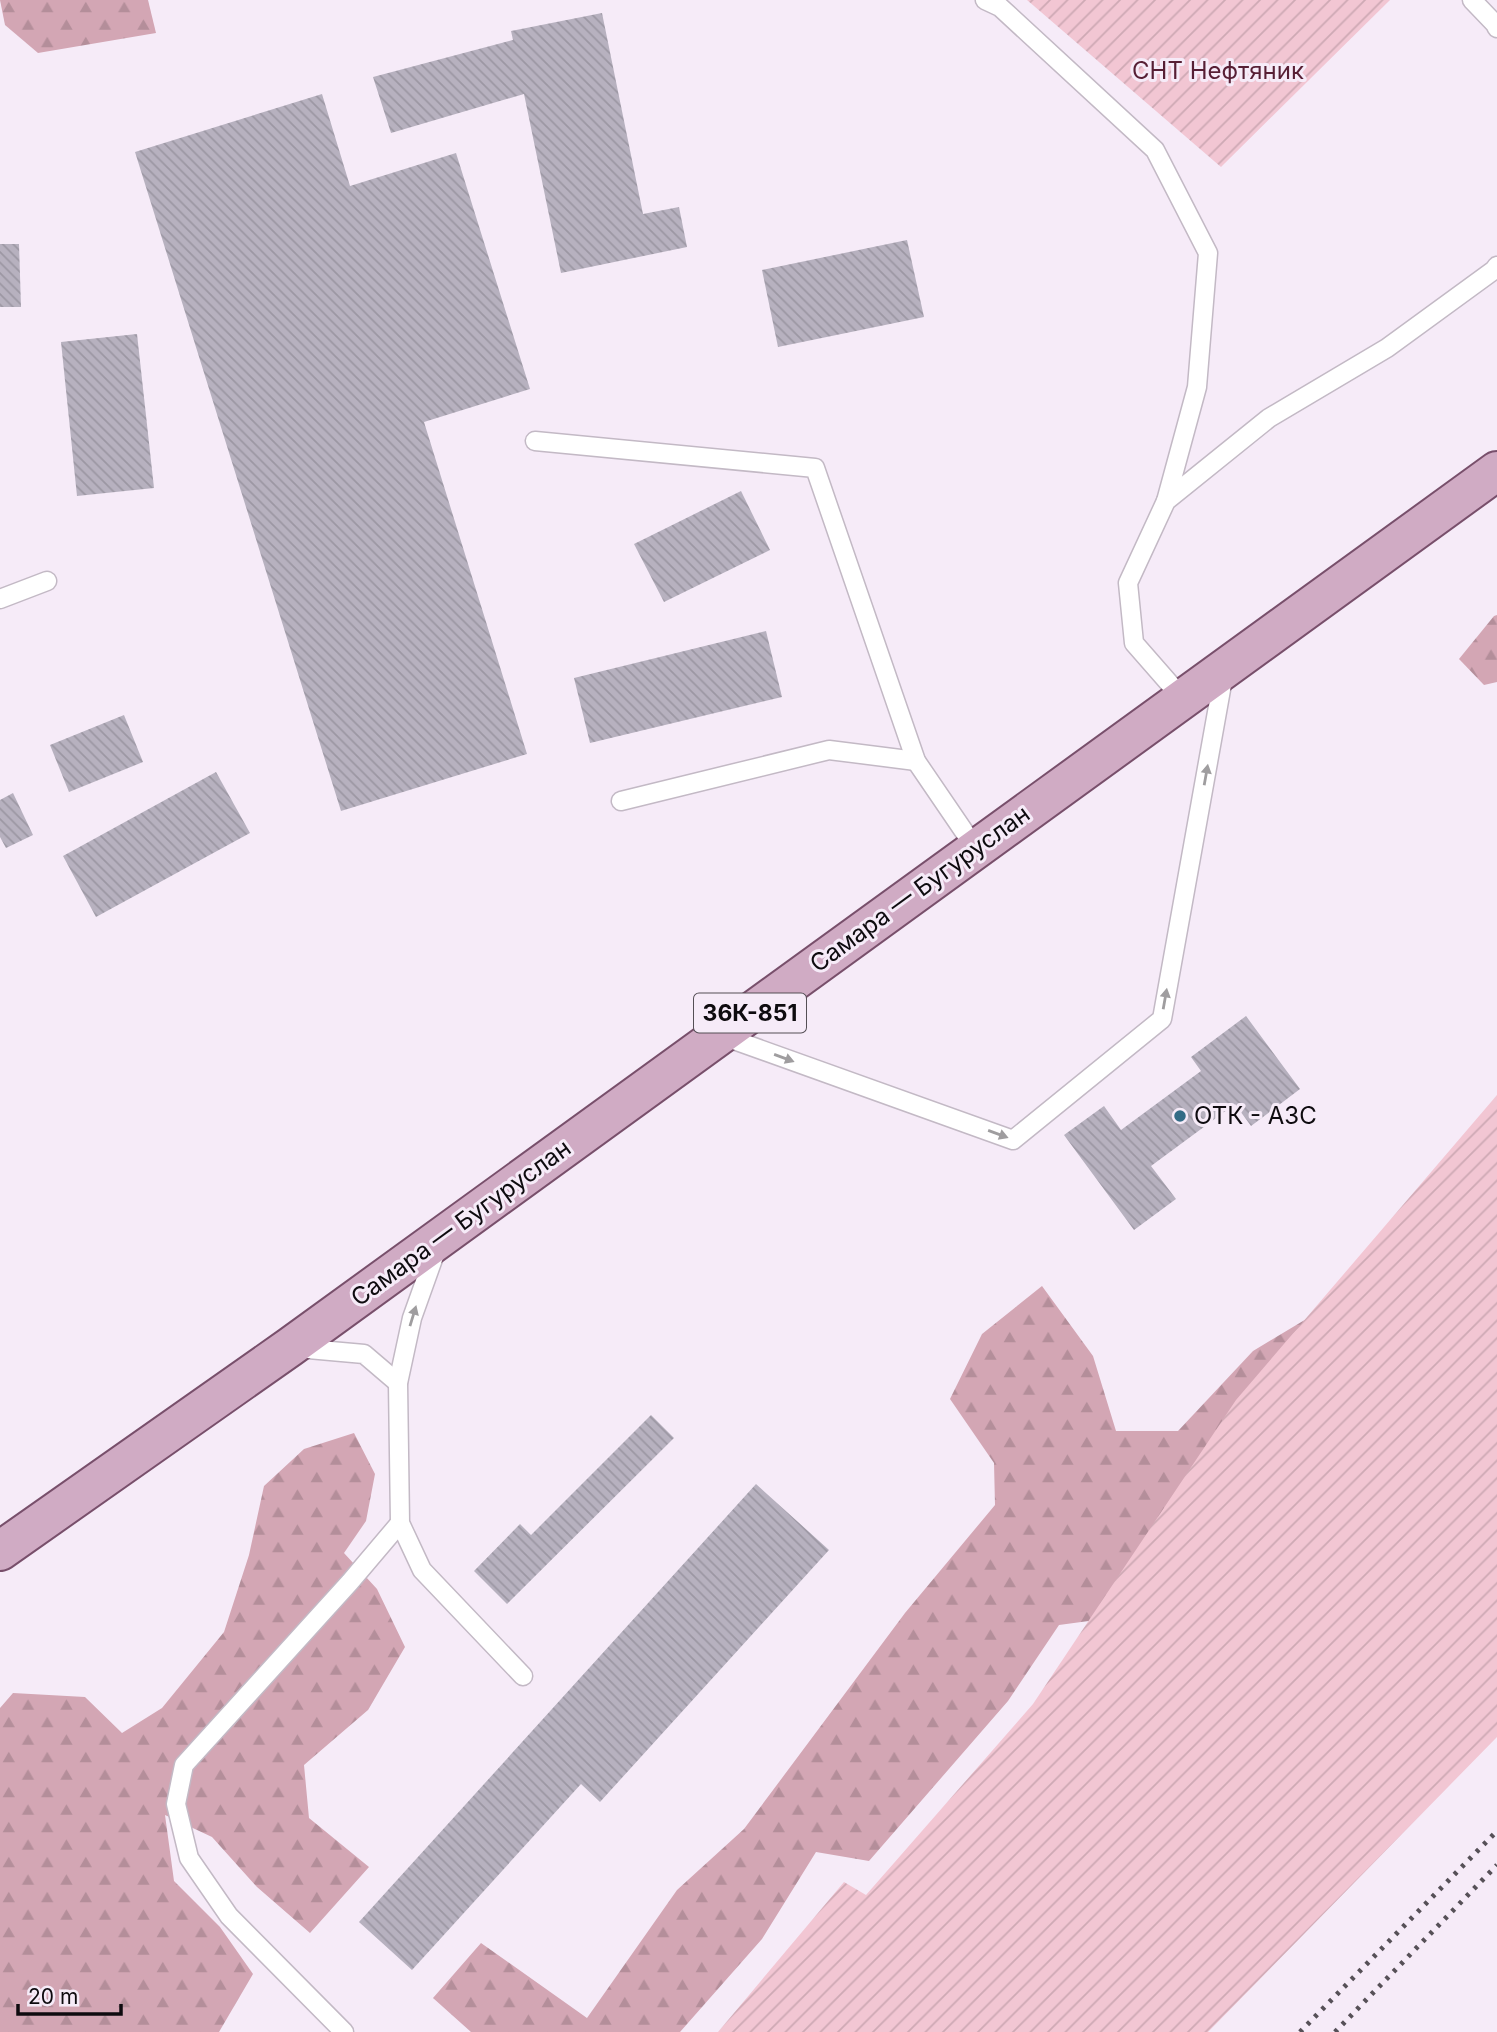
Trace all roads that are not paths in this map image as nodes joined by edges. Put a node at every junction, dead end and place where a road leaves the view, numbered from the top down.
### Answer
1 (985, 0) edge
2 (1472, 0) edge
3 (1497, 28) edge
4 (1497, 266) edge
5 (535, 441) dead end
6 (1497, 471) edge
7 (1166, 501) junction
8 (47, 581) dead end
9 (0, 599) edge
10 (1225, 668) junction
11 (1182, 699) junction
12 (916, 761) junction
13 (621, 801) dead end
14 (976, 849) junction
15 (720, 1035) junction
16 (441, 1238) junction
17 (290, 1347) junction
18 (398, 1382) junction
19 (400, 1523) junction
20 (0, 1551) edge
21 (523, 1676) dead end
22 (344, 2032) edge

1 - 7 lane
2 - 3 lane
4 - 7 lane
5 - 12 lane
6 - 10 main road, Самара — Бугуруслан / 36К-851
7 - 11 lane
8 - 9 lane
10 - 11 main road, Самара — Бугуруслан / 36К-851
15 -> 10 lane
11 - 14 main road, Самара — Бугуруслан / 36К-851
12 - 13 lane
12 - 14 lane
14 - 15 main road, Самара — Бугуруслан / 36К-851
15 - 16 main road, Самара — Бугуруслан / 36К-851
16 - 17 main road, Самара — Бугуруслан / 36К-851
18 -> 16 lane
17 - 18 lane
17 - 20 main road, Самара — Бугуруслан / 36К-851
18 - 19 lane
19 - 21 lane
19 - 22 lane

